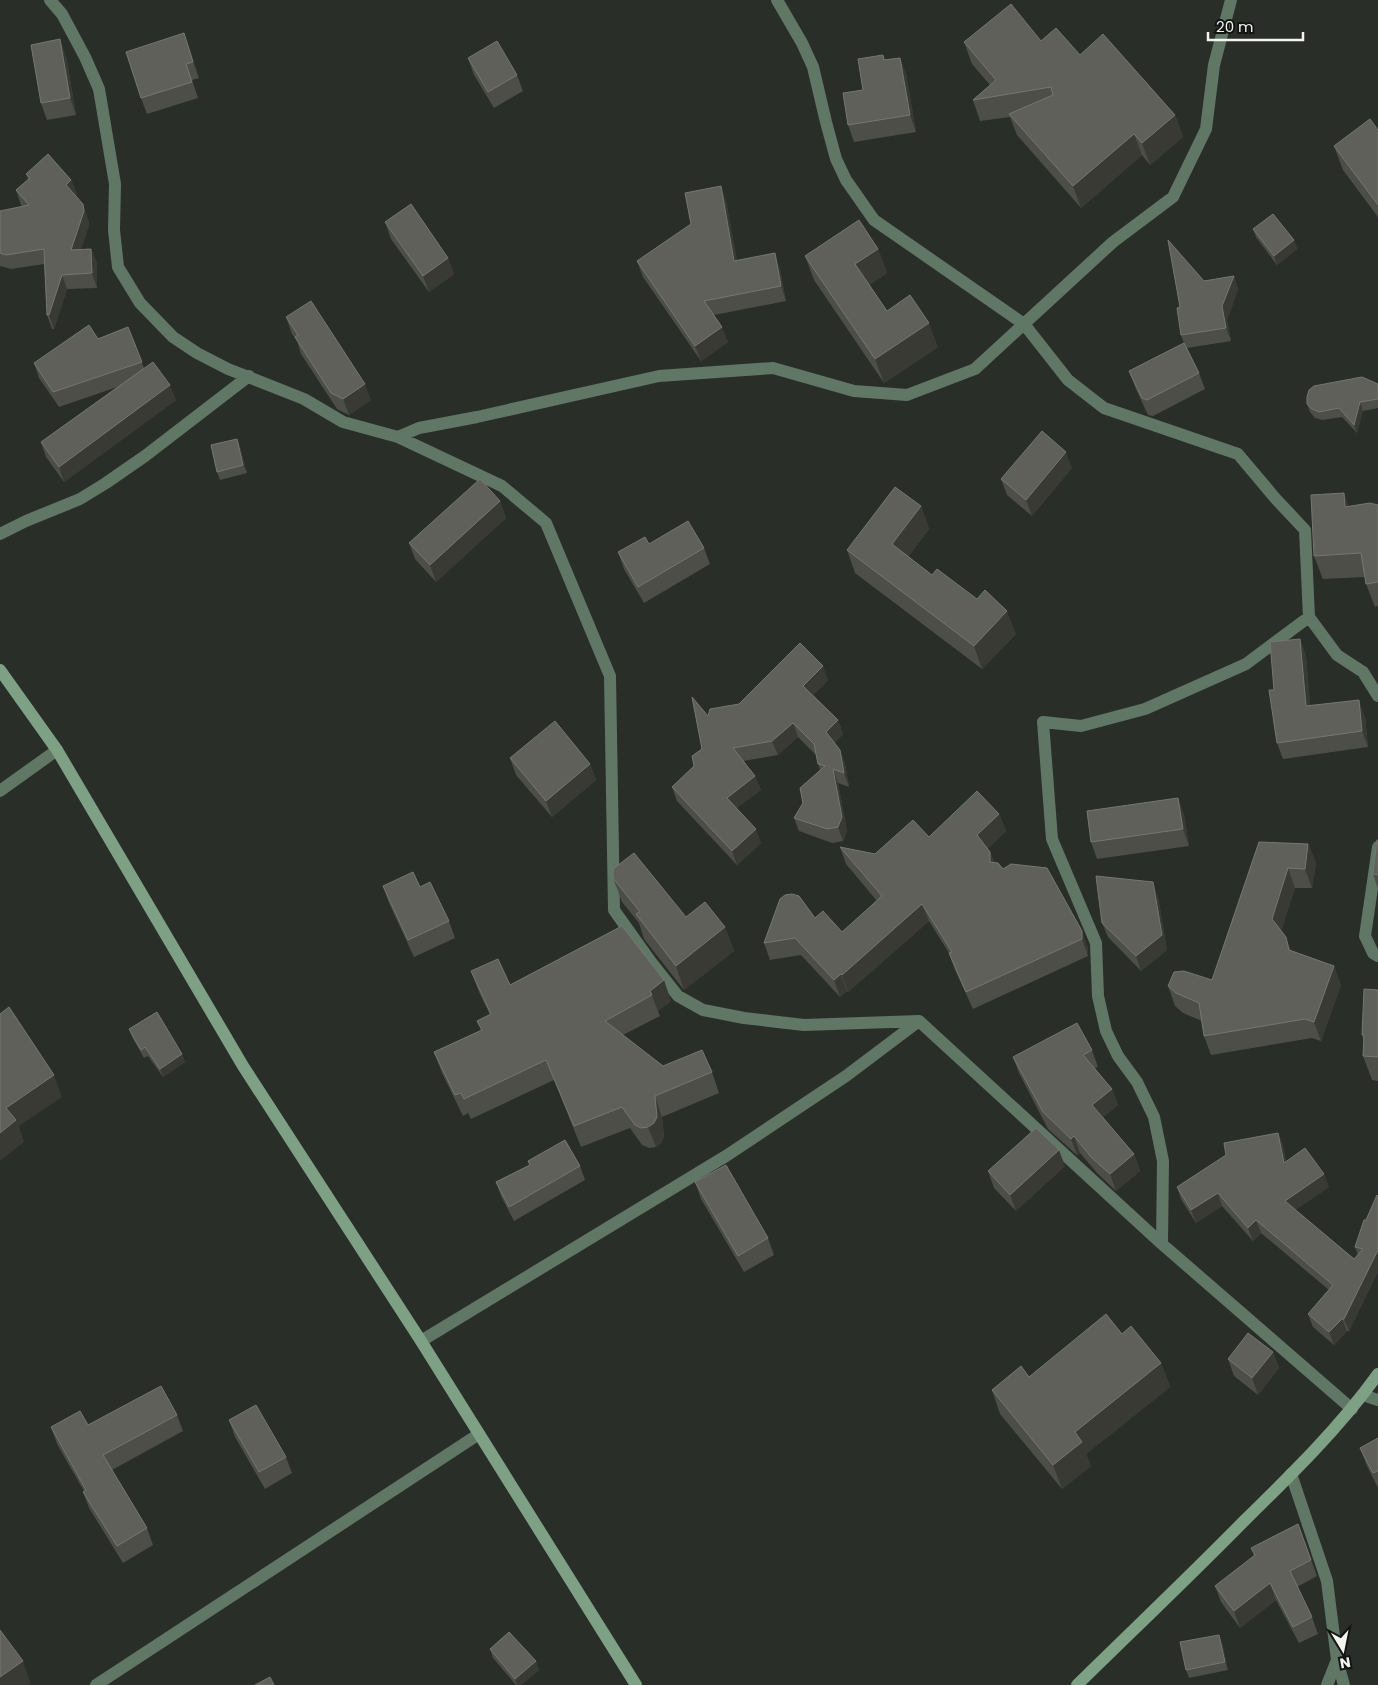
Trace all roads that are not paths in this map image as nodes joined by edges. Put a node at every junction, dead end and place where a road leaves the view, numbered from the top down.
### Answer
1 (50, 0) edge
2 (777, 0) edge
3 (1231, 0) edge
4 (1024, 324) junction
5 (249, 376) junction
6 (398, 437) junction
7 (0, 534) edge
8 (1310, 617) junction
9 (0, 670) edge
10 (1378, 696) edge
11 (58, 750) junction
12 (0, 791) edge
13 (1378, 847) edge
14 (1378, 956) edge
15 (919, 1021) junction
16 (1162, 1244) junction
17 (420, 1341) junction
18 (1378, 1374) edge
19 (1363, 1395) junction
20 (1378, 1400) edge
21 (1352, 1408) junction
22 (479, 1434) junction
23 (1292, 1474) junction
24 (1337, 1660) junction
25 (96, 1685) edge
26 (636, 1685) edge
27 (1077, 1685) edge
28 (1327, 1685) edge
29 (1344, 1685) edge

1 - 5 street
2 - 4 street
3 - 4 street
4 - 6 street
4 - 8 street
5 - 6 street
5 - 7 street
6 - 15 street
8 - 10 street
8 - 16 street
9 - 11 main road
11 - 12 street
11 - 17 main road
13 - 14 street
15 - 16 street
15 - 17 street
16 - 21 street
17 - 22 main road
18 - 19 main road
19 - 20 street
19 - 21 main road
21 - 23 main road
22 - 25 street
22 - 26 main road
23 - 24 street
23 - 27 main road
24 - 28 street
24 - 29 street

